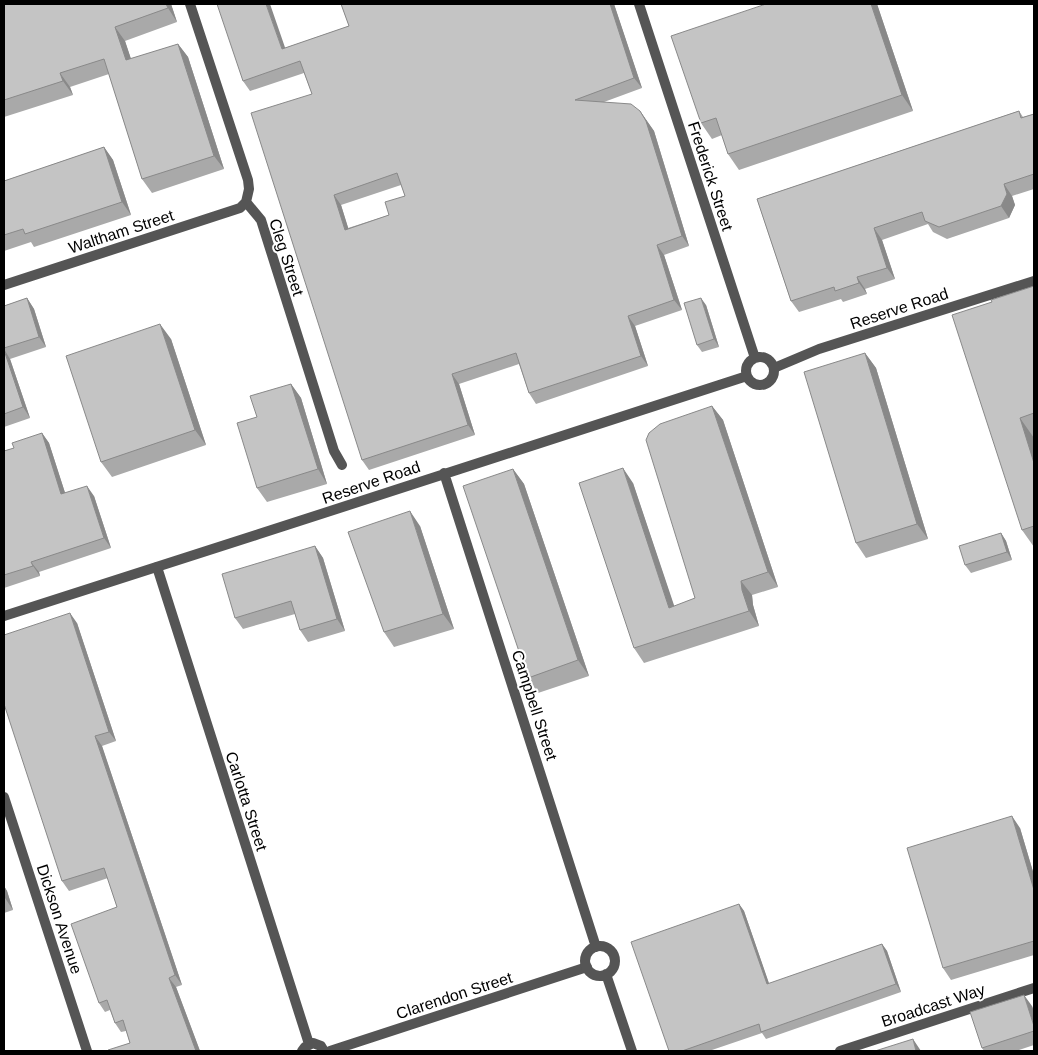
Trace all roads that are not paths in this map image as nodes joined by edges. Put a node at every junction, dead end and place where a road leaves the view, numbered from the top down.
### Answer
1 (190, 4) edge
2 (639, 4) edge
3 (246, 202) junction
4 (1034, 281) edge
5 (4, 285) edge
6 (755, 358) junction
7 (774, 368) junction
8 (747, 376) junction
9 (342, 465) dead end
10 (444, 474) junction
11 (156, 567) junction
12 (4, 616) edge
13 (4, 797) edge
14 (596, 947) junction
15 (587, 967) junction
16 (606, 974) junction
17 (1034, 988) edge
18 (305, 1048) edge
19 (87, 1051) edge
20 (324, 1051) edge
21 (330, 1051) edge
22 (632, 1051) edge
23 (840, 1051) edge

1 - 3 street
2 - 6 street, Frederick Street
3 - 5 street, Waltham Street
3 - 9 street, Cleg Street
4 - 7 street, Reserve Road
6 - 7 street
6 - 8 street
7 - 8 street
8 - 10 street, Reserve Road
10 - 11 street, Reserve Road
10 - 14 street, Campbell Street
11 - 12 street, Reserve Road
11 - 18 street, Carlotta Street
13 - 19 street, Dickson Avenue
14 - 15 street
14 - 16 street
15 - 16 street
15 - 21 street, Clarendon Street
16 - 22 street
17 - 23 street, Broadcast Way
18 - 20 street

